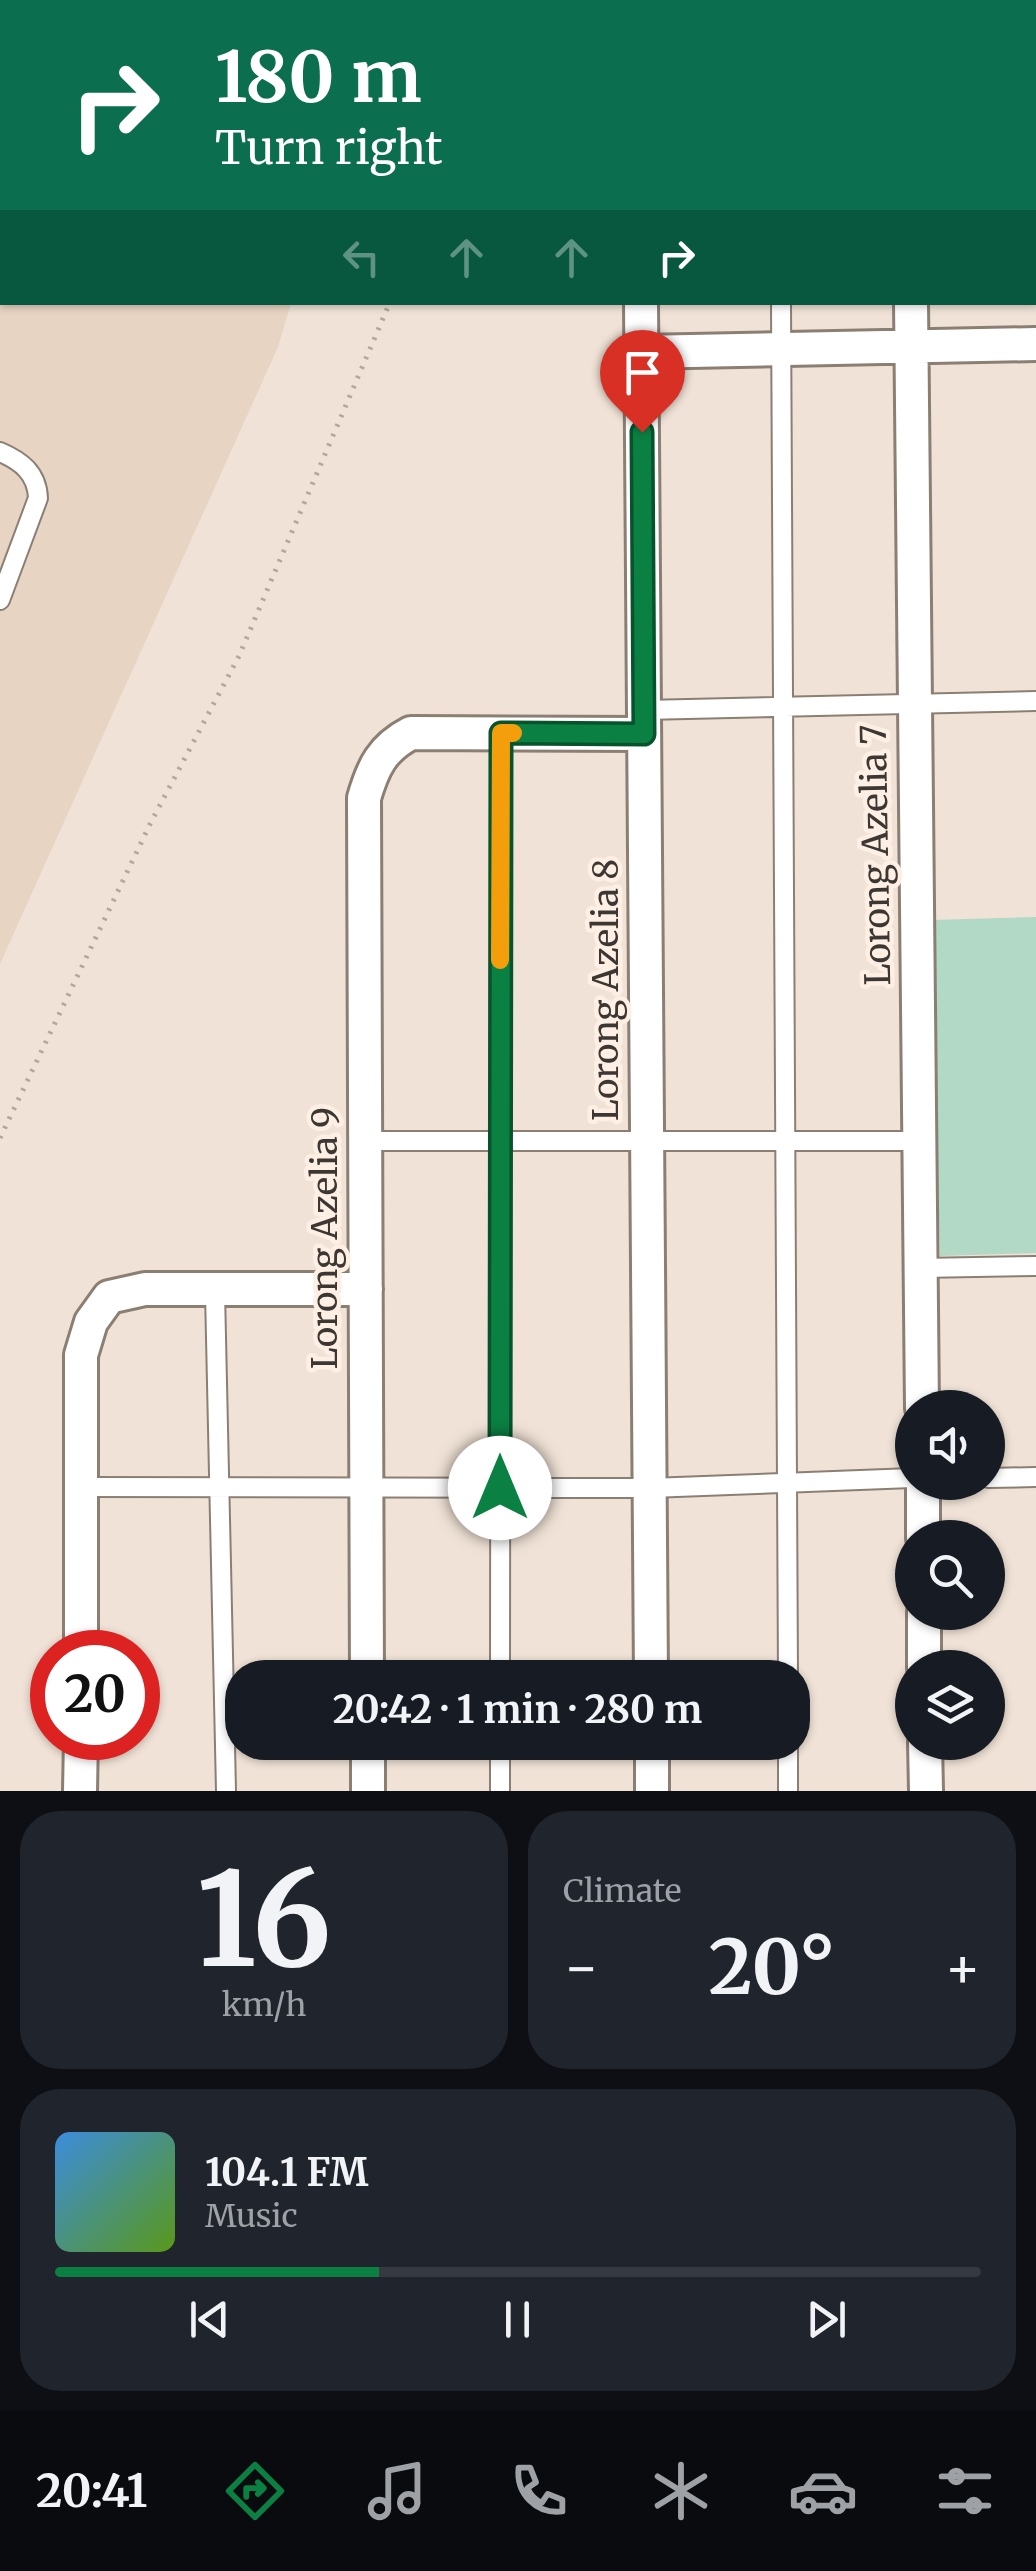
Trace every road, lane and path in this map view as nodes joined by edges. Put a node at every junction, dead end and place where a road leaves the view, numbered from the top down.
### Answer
1 (389, 305) edge
2 (640, 305) edge
3 (781, 305) edge
4 (911, 305) edge
5 (1036, 344) edge
6 (912, 347) junction
7 (782, 350) junction
8 (641, 352) junction
9 (0, 452) edge
10 (0, 600) edge
11 (1036, 701) edge
12 (915, 704) junction
13 (783, 706) junction
14 (644, 722) junction
15 (501, 733) junction
16 (0, 1138) edge
17 (365, 1141) junction
18 (500, 1141) junction
19 (647, 1141) junction
20 (785, 1141) junction
21 (919, 1141) junction
22 (1036, 1266) edge
23 (920, 1268) junction
24 (366, 1290) junction
25 (215, 1292) junction
26 (922, 1390) edge
27 (1036, 1477) edge
28 (895, 1478) edge
29 (1005, 1478) edge
30 (787, 1480) junction
31 (82, 1487) junction
32 (219, 1487) junction
33 (366, 1487) junction
34 (500, 1488) junction
35 (650, 1488) junction
36 (81, 1630) edge
37 (367, 1660) edge
38 (500, 1660) edge
39 (651, 1660) edge
40 (788, 1660) edge
41 (80, 1760) edge
42 (368, 1760) edge
43 (500, 1760) edge
44 (652, 1760) edge
45 (788, 1760) edge
46 (925, 1760) edge
47 (80, 1791) edge
48 (226, 1791) edge
49 (368, 1791) edge
50 (500, 1791) edge
51 (652, 1791) edge
52 (788, 1791) edge
53 (926, 1791) edge

1 - 16 path
2 - 8 street, Lorong Azelia 8
3 - 7 lane
4 - 6 street, Lorong Azelia 7
5 - 6 street
6 - 7 street
6 - 12 street, Lorong Azelia 7
7 - 8 street
7 - 13 lane
8 - 14 street, Lorong Azelia 8
9 - 10 lane
11 - 12 lane
12 - 13 lane
12 - 21 street, Lorong Azelia 7
13 - 14 lane
13 - 20 lane
14 - 15 street
14 - 19 street, Lorong Azelia 8
15 - 17 street, Lorong Azelia 9
15 - 18 lane
17 - 18 lane
17 - 24 street, Lorong Azelia 9
18 - 19 lane
18 - 34 lane
19 - 20 lane
19 - 35 street, Lorong Azelia 8
20 - 21 lane
20 - 30 lane
21 - 23 street, Lorong Azelia 7
22 - 23 lane
23 - 26 street, Lorong Azelia 7
24 - 25 street
24 - 33 street, Lorong Azelia 9
25 - 31 street
25 - 32 lane
27 - 29 lane
28 - 30 lane
30 - 35 lane
30 - 40 lane
31 - 32 lane
31 - 36 street
32 - 33 lane
32 - 48 lane
33 - 34 lane
33 - 37 street, Lorong Azelia 9
34 - 35 lane
34 - 38 lane
35 - 39 street, Lorong Azelia 8
41 - 47 street
42 - 49 street
43 - 50 lane
44 - 51 street
45 - 52 lane
46 - 53 street

